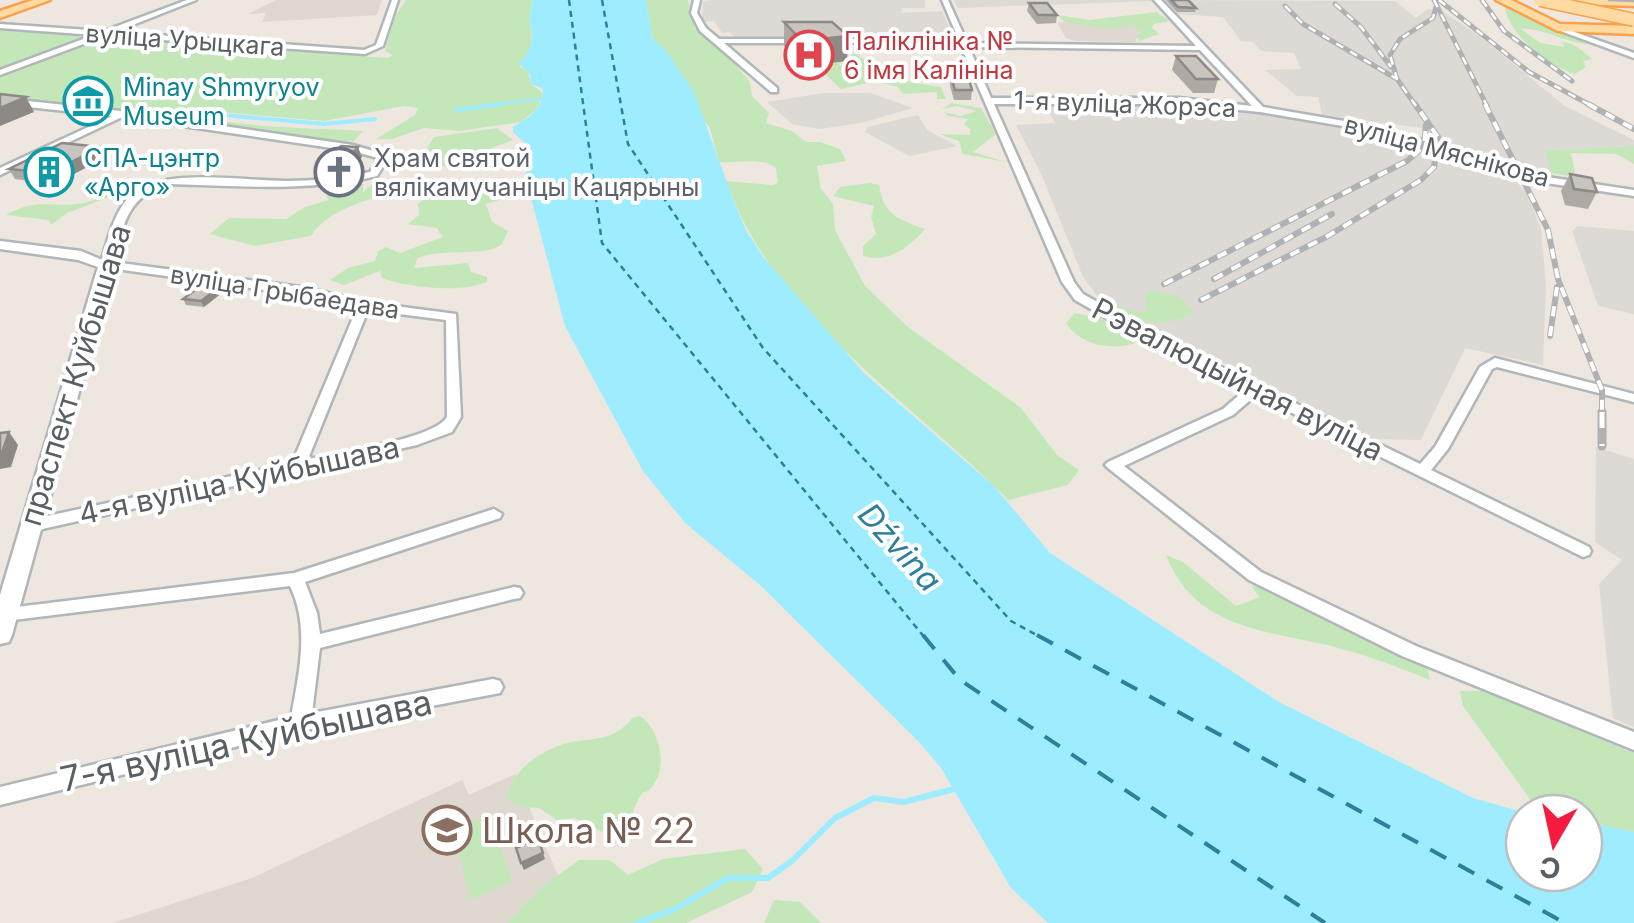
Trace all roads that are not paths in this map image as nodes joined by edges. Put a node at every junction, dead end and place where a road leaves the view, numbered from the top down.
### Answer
1 (34, 0) edge
2 (44, 0) edge
3 (193, 0) edge
4 (395, 0) edge
5 (697, 0) edge
6 (946, 0) edge
7 (1157, 0) edge
8 (1505, 0) edge
9 (1633, 2) edge
10 (1535, 7) edge
11 (0, 13) edge
12 (1634, 18) edge
13 (0, 26) edge
14 (1558, 27) junction
15 (1634, 30) edge
16 (103, 34) junction
17 (721, 42) junction
18 (966, 42) junction
19 (1203, 48) junction
20 (1634, 56) edge
21 (0, 74) edge
22 (774, 90) dead end
23 (0, 101) edge
24 (990, 101) junction
25 (1260, 109) junction
26 (121, 114) junction
27 (0, 172) edge
28 (1634, 193) edge
29 (0, 245) edge
30 (106, 265) junction
31 (364, 306) junction
32 (1255, 389) junction
33 (1634, 398) edge
34 (447, 429) joint
35 (299, 464) junction
36 (1422, 471) junction
37 (494, 514) dead end
38 (29, 526) junction
39 (1584, 551) dead end
40 (8, 572) edge
41 (295, 579) junction
42 (514, 593) dead end
43 (3, 624) edge
44 (312, 643) junction
45 (493, 687) dead end
46 (300, 723) junction
47 (1634, 741) edge
48 (0, 796) edge

1 - 11 main road
2 - 11 main road
3 - 16 street
4 - 16 street, вуліца Урыцкага
5 - 17 street
6 - 18 street, Рэвалюцыйная вуліца
7 - 19 street
8 - 10 main road
9 - 10 main road, bridge
10 - 12 main road
10 - 14 main road
13 - 16 street, вуліца Урыцкага
14 - 15 main road
14 - 20 street
16 - 21 street
17 - 18 street
17 - 22 street
18 - 19 street
18 - 24 street, Рэвалюцыйная вуліца
19 - 25 street
23 - 26 street
24 - 25 street, 1-я вуліца Жорэса
24 - 32 street, Рэвалюцыйная вуліца
25 - 28 street, вуліца Мяснікова
26 - 27 street
26 - 30 street, праспект Куйбышава
29 - 30 street, вуліца Грыбаедава
30 - 31 street, вуліца Грыбаедава
30 - 38 street, праспект Куйбышава
31 - 34 street, вуліца Грыбаедава
31 - 35 street
32 - 36 street, Рэвалюцыйная вуліца
32 - 47 street
33 - 36 street
34 - 35 street, 4-я вуліца Куйбышава
35 - 38 street, 4-я вуліца Куйбышава
36 - 39 street, Рэвалюцыйная вуліца
37 - 41 street
38 - 40 street, праспект Куйбышава
40 - 43 street, праспект Куйбышава
41 - 43 street
41 - 44 street
42 - 44 street
44 - 46 street
45 - 46 street, 7-я вуліца Куйбышава
46 - 48 street, 7-я вуліца Куйбышава

